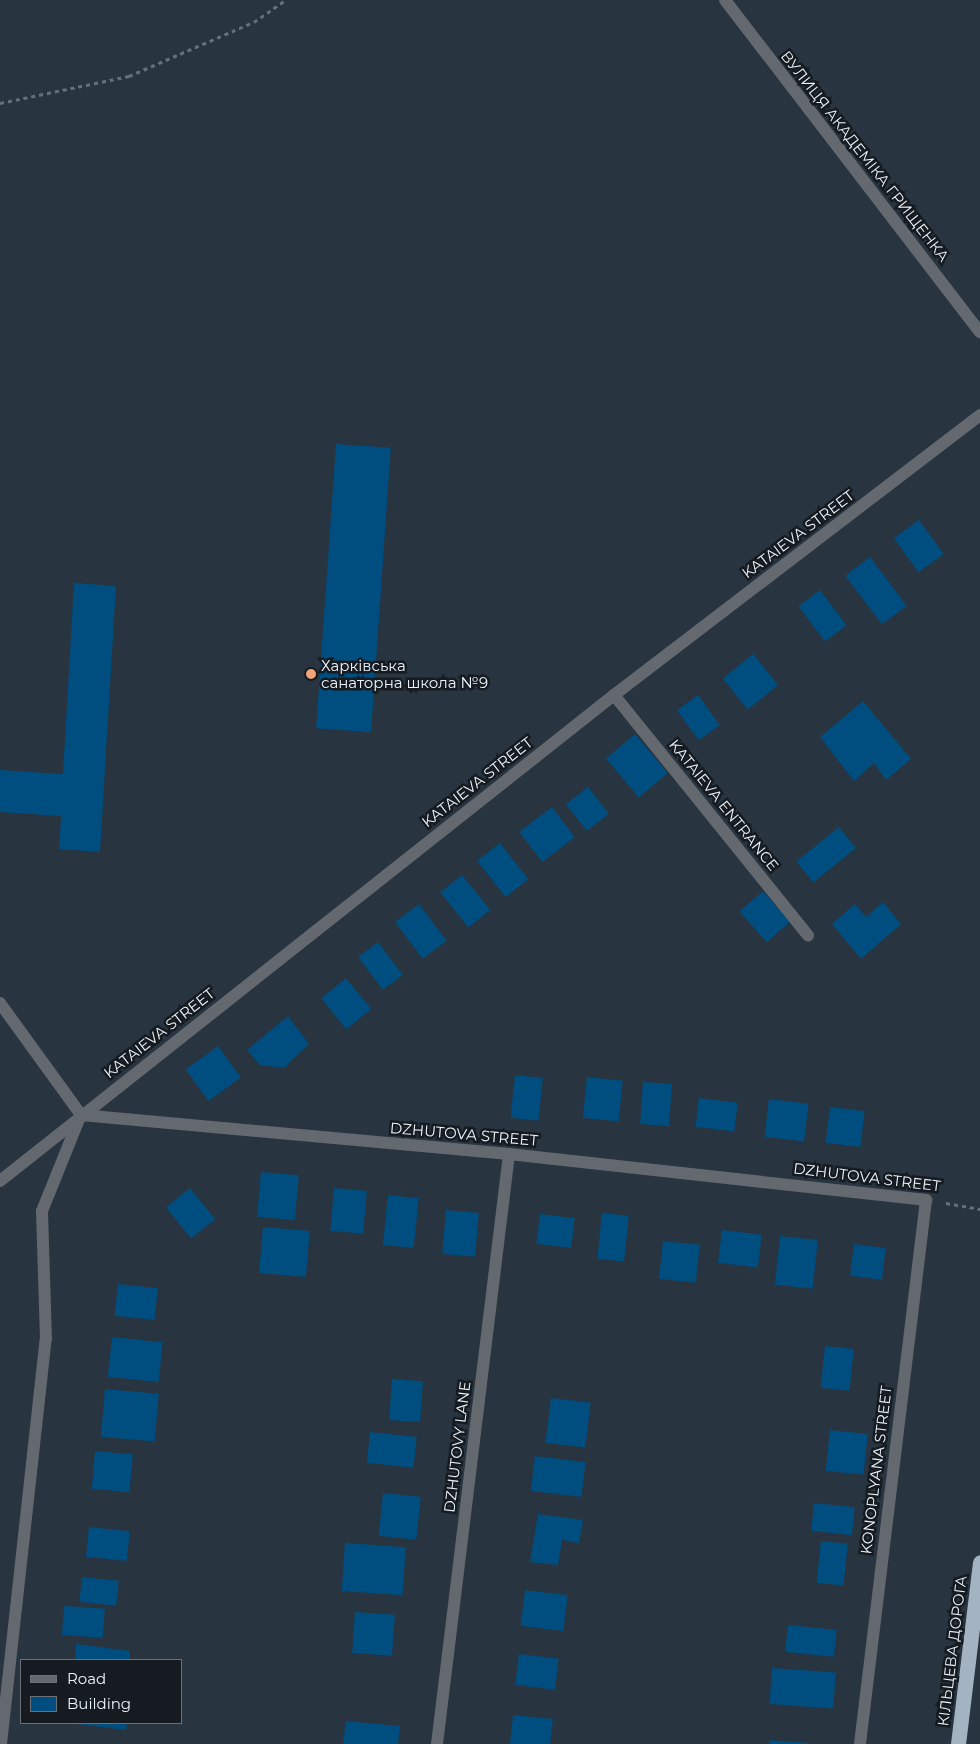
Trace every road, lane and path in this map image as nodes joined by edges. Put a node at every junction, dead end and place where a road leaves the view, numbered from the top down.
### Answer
1 (285, 0) edge
2 (725, 0) edge
3 (0, 103) edge
4 (980, 332) edge
5 (980, 415) edge
6 (614, 695) junction
7 (808, 935) dead end
8 (0, 1003) edge
9 (81, 1115) junction
10 (509, 1154) junction
11 (0, 1181) edge
12 (926, 1200) junction
13 (980, 1208) edge
14 (980, 1562) edge
15 (1, 1744) edge
16 (437, 1744) edge
17 (860, 1744) edge
18 (958, 1744) edge

1 - 3 path
2 - 4 street, ВУЛИЦЯ АКАДЕМІКА ГРИЩЕНКА
5 - 6 street, KATAIEVA STREET
6 - 7 street, KATAIEVA ENTRANCE
6 - 9 street, KATAIEVA STREET
8 - 9 street
9 - 10 street, DZHUTOVA STREET
9 - 11 street, KATAIEVA STREET
9 - 15 street
10 - 12 street, DZHUTOVA STREET
10 - 16 street, DZHUTOVY LANE
12 - 13 path, DZHUTOVA STREET
12 - 17 street, KONOPLYANA STREET
14 - 18 highway, КІЛЬЦЕВА ДОРОГА

